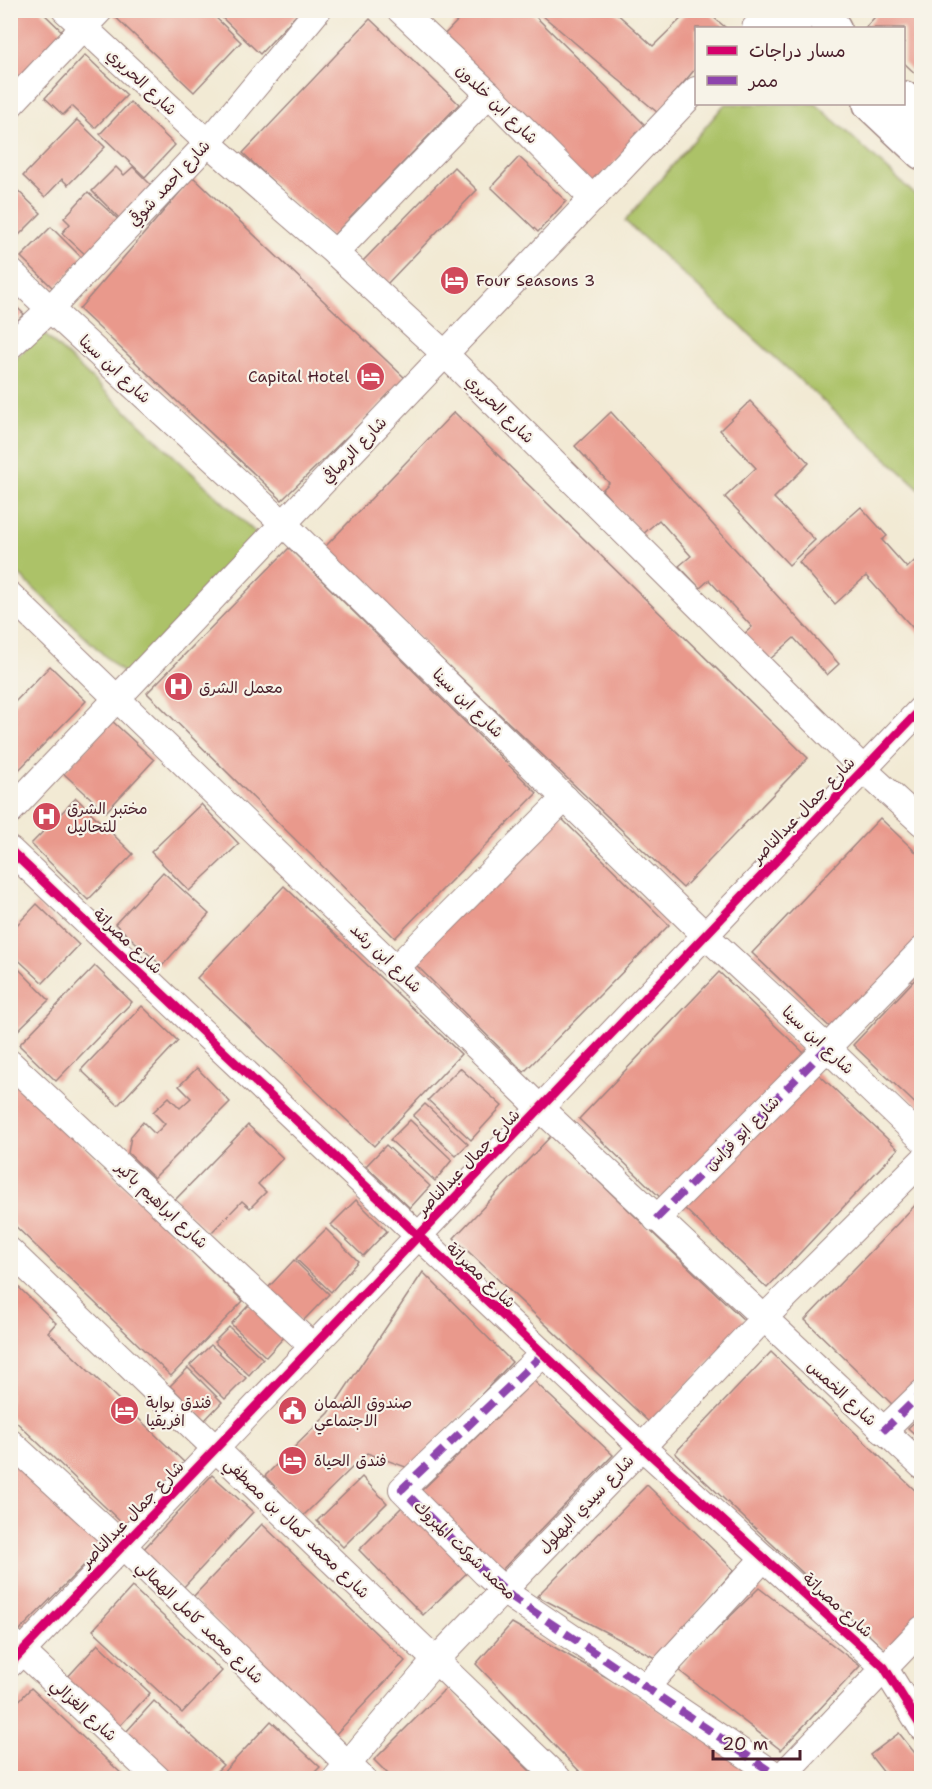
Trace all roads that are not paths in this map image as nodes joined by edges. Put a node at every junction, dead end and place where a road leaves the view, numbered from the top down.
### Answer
1 (65, 10) edge
2 (318, 10) edge
3 (400, 10) edge
4 (773, 10) edge
5 (816, 10) edge
6 (92, 19) edge
7 (755, 27) edge
8 (793, 27) edge
9 (833, 27) edge
10 (695, 91) edge
11 (489, 94) junction
12 (905, 100) edge
13 (10, 105) edge
14 (871, 105) edge
15 (921, 116) edge
16 (208, 143) junction
17 (921, 153) edge
18 (593, 199) junction
19 (335, 253) junction
20 (10, 271) edge
21 (50, 309) junction
22 (10, 346) edge
23 (445, 354) junction
24 (284, 524) junction
25 (10, 595) edge
26 (118, 698) junction
27 (921, 708) edge
28 (863, 769) junction
29 (565, 798) junction
30 (10, 811) edge
31 (921, 823) edge
32 (10, 850) edge
33 (705, 934) junction
34 (921, 950) edge
35 (396, 968) junction
36 (827, 1048) junction
37 (10, 1063) edge
38 (540, 1108) junction
39 (921, 1139) edge
40 (921, 1161) edge
41 (656, 1219) junction
42 (418, 1236) junction
43 (10, 1251) edge
44 (763, 1319) junction
45 (313, 1347) junction
46 (543, 1354) junction
47 (921, 1394) edge
48 (884, 1431) junction
49 (10, 1442) edge
50 (642, 1447) junction
51 (215, 1449) junction
52 (921, 1466) edge
53 (123, 1546) junction
54 (764, 1558) junction
55 (503, 1589) junction
56 (921, 1629) edge
57 (14, 1652) edge
58 (435, 1661) junction
59 (884, 1667) junction
60 (646, 1687) junction
61 (921, 1728) edge
62 (349, 1774) edge
63 (780, 1778) edge
64 (157, 1779) edge
65 (558, 1779) edge

1 - 6 street, شارع الحريري
2 - 16 street, شارع احمد شوقي
3 - 11 street, شارع ابن خلدون
4 - 7 street
4 - 8 main road
5 - 9 main road
6 - 13 street
6 - 16 street, شارع الحريري
10 - 18 street, شارع الرصافي
11 - 18 street, شارع ابن خلدون
11 - 19 street
12 - 15 main road
14 - 17 main road
16 - 19 street, شارع الحريري
16 - 21 street, شارع احمد شوقي
18 - 23 street, شارع الرصافي
19 - 23 street, شارع الحريري
20 - 21 street, شارع ابن سينا
21 - 22 street, شارع احمد شوقي
21 - 24 street, شارع ابن سينا
23 - 24 street, شارع الرصافي
23 - 28 street, شارع الحريري
24 - 26 street, شارع الرصافي
24 - 29 street, شارع ابن سينا
25 - 26 street, شارع ابن رشد
26 - 30 street, شارع الرصافي
26 - 35 street, شارع ابن رشد
27 - 28 street, شارع جمال عبدالناصر
28 - 31 street, شارع الحريري
28 - 33 street, شارع جمال عبدالناصر
29 - 33 street, شارع ابن سينا
29 - 35 street
32 - 42 street, شارع مصراتة
33 - 36 street, شارع ابن سينا
33 - 38 street, شارع جمال عبدالناصر
34 - 36 street, شارع ابو فراس
35 - 38 street, شارع ابن رشد
36 - 39 street, شارع ابن سينا
36 - 41 street, شارع ابو فراس
37 - 45 street, شارع ابراهيم باكير
38 - 41 street, شارع ابن رشد
38 - 42 street, شارع جمال عبدالناصر
40 - 44 street, شارع سيدي البهلول
41 - 44 street, شارع ابن رشد
42 - 45 street, شارع جمال عبدالناصر
42 - 46 street, شارع مصراتة
43 - 51 street, شارع محمد كمال بن مصطفي
44 - 48 street, شارع الخمس
44 - 50 street, شارع سيدي البهلول
45 - 51 street, شارع جمال عبدالناصر
46 - 50 street, شارع مصراتة
46 - 55 street, محمد شوكت المبروك
47 - 48 street
48 - 52 street, شارع الخمس
49 - 53 street, شارع محمد كامل الهمالي
50 - 54 street, شارع مصراتة
50 - 55 street, شارع سيدي البهلول
51 - 53 street, شارع جمال عبدالناصر
51 - 58 street, شارع محمد كمال بن مصطفي
53 - 57 street, شارع جمال عبدالناصر
53 - 62 street, شارع محمد كامل الهمالي
54 - 59 street, شارع مصراتة
54 - 60 street
55 - 58 street, شارع سيدي البهلول
55 - 60 street, محمد شوكت المبروك
56 - 59 street
57 - 64 street, شارع الغزالي
58 - 62 street, شارع سيدي البهلول
58 - 65 street, شارع محمد كمال بن مصطفي
59 - 61 street, شارع مصراتة
59 - 63 street
60 - 63 street, محمد شوكت المبروك

